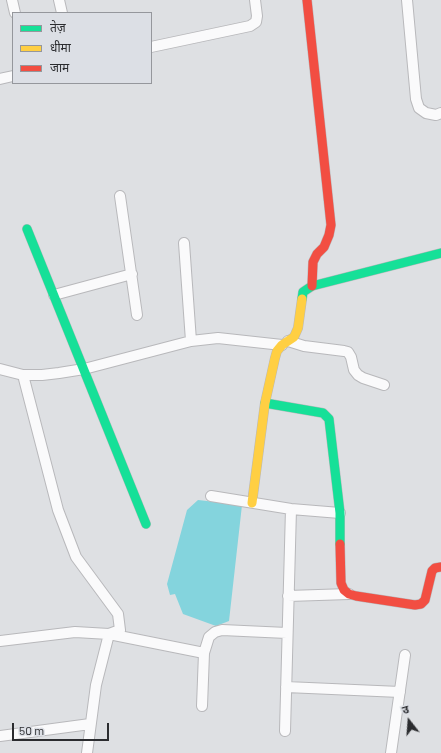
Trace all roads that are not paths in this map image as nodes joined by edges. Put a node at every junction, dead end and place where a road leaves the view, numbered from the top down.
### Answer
1 (12, 0) edge
2 (59, 0) edge
3 (255, 0) edge
4 (307, 0) edge
5 (407, 0) edge
6 (15, 12) edge
7 (62, 12) edge
8 (152, 47) edge
9 (12, 76) edge
10 (0, 79) edge
11 (441, 113) edge
12 (120, 196) dead end
13 (27, 229) dead end
14 (184, 243) dead end
15 (441, 253) edge
16 (132, 274) junction
17 (312, 286) junction
18 (54, 295) junction
19 (137, 315) dead end
20 (191, 341) junction
21 (285, 343) junction
22 (0, 369) edge
23 (84, 369) junction
24 (23, 375) junction
25 (384, 385) dead end
26 (265, 403) junction
27 (211, 496) dead end
28 (252, 503) junction
29 (291, 509) junction
30 (340, 513) junction
31 (146, 524) dead end
32 (441, 567) edge
33 (349, 594) junction
34 (288, 596) junction
35 (287, 633) junction
36 (109, 634) junction
37 (0, 641) edge
38 (204, 653) junction
39 (405, 655) dead end
40 (286, 688) junction
41 (400, 692) junction
42 (202, 706) dead end
43 (90, 724) junction
44 (284, 731) dead end
45 (0, 736) edge
46 (87, 753) edge
47 (391, 753) edge

1 - 6 street
2 - 7 street
3 - 8 street
4 - 17 street
5 - 11 street
9 - 10 street
12 - 16 street
13 - 18 street
14 - 20 street
15 - 17 street
16 - 18 street
16 - 19 street
17 - 21 street
18 - 23 street
20 - 21 street
20 - 23 street
21 - 25 street
21 - 26 street
22 - 24 street
23 - 24 street
23 - 31 street
24 - 36 street
26 - 28 street
26 - 30 street
27 - 28 street
28 - 29 street
29 - 30 street
29 - 34 street
30 - 33 street
32 - 33 street
33 - 34 street
34 - 35 street
35 - 38 street
35 - 40 street
36 - 37 street
36 - 38 street
36 - 43 street
38 - 42 street
39 - 41 street
40 - 41 street
40 - 44 street
41 - 47 street
43 - 45 street
43 - 46 street

